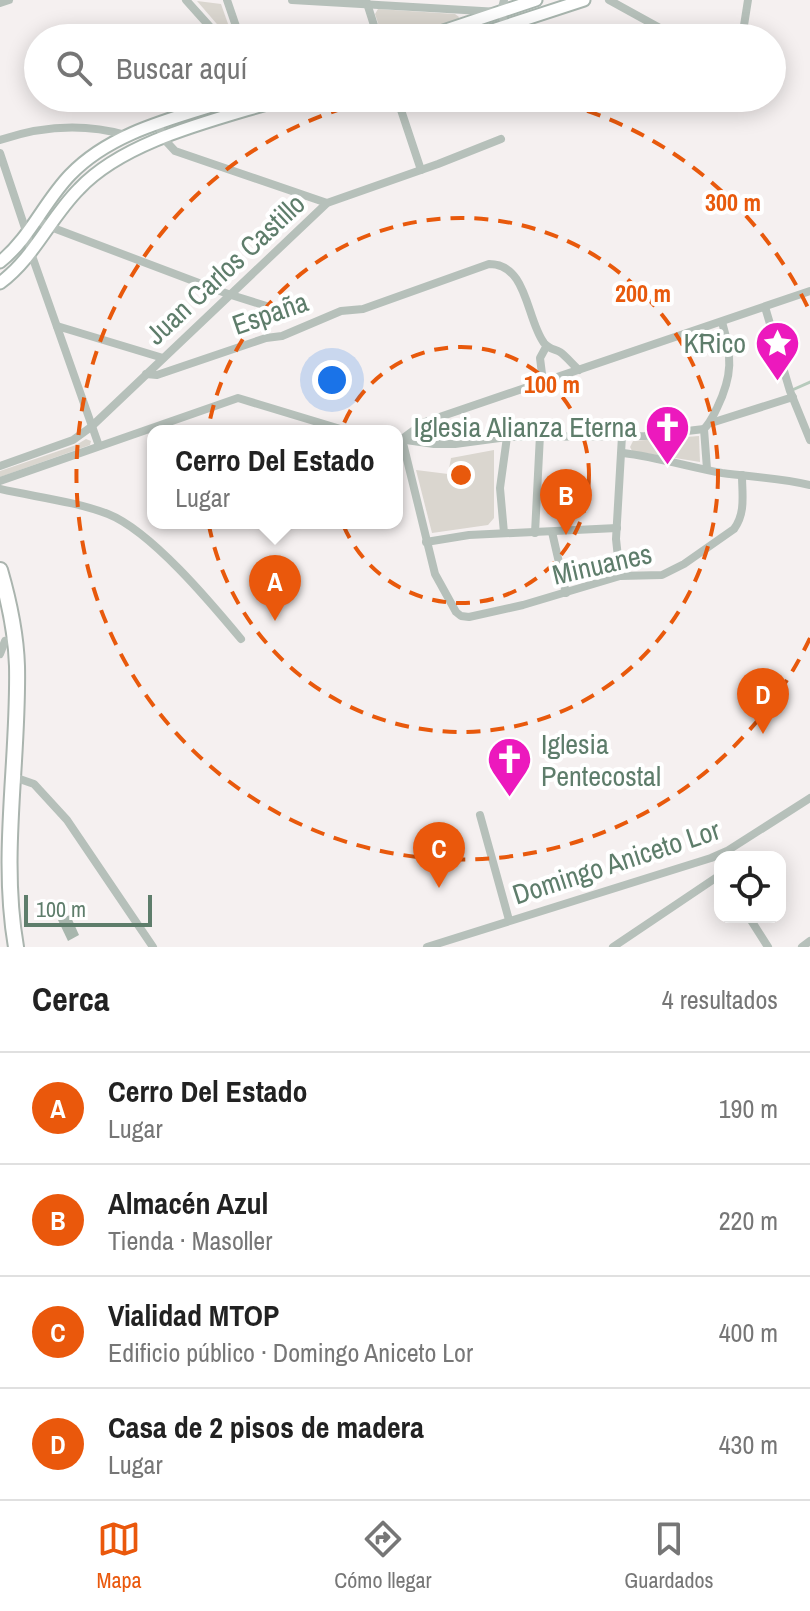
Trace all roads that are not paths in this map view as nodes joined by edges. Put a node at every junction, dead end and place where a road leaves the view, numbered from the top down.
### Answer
1 (9, 0) edge
2 (186, 0) edge
3 (227, 0) edge
4 (292, 0) edge
5 (536, 0) edge
6 (584, 0) edge
7 (609, 0) edge
8 (748, 0) edge
9 (367, 2) edge
10 (0, 3) edge
11 (506, 5) edge
12 (460, 10) junction
13 (517, 22) junction
14 (466, 23) junction
15 (207, 24) edge
16 (235, 24) edge
17 (374, 24) edge
18 (463, 24) edge
19 (511, 24) edge
20 (653, 24) edge
21 (744, 24) edge
22 (197, 112) edge
23 (233, 112) edge
24 (402, 112) edge
25 (159, 125) junction
26 (126, 135) junction
27 (163, 138) junction
28 (501, 139) dead end
29 (0, 140) edge
30 (0, 153) edge
31 (421, 170) junction
32 (327, 203) junction
33 (36, 219) junction
34 (48, 226) junction
35 (27, 234) junction
36 (31, 253) junction
37 (0, 262) edge
38 (0, 283) edge
39 (810, 291) edge
40 (228, 294) junction
41 (765, 307) junction
42 (273, 308) dead end
43 (722, 322) junction
44 (57, 326) junction
45 (546, 347) junction
46 (163, 358) junction
47 (579, 370) junction
48 (146, 374) junction
49 (543, 382) junction
50 (793, 397) junction
51 (160, 425) edge
52 (327, 425) edge
53 (708, 426) junction
54 (91, 427) junction
55 (147, 429) edge
56 (540, 435) junction
57 (622, 436) junction
58 (403, 437) edge
59 (507, 437) junction
60 (403, 439) edge
61 (810, 440) edge
62 (99, 446) junction
63 (403, 451) edge
64 (623, 453) junction
65 (0, 466) edge
66 (707, 469) junction
67 (742, 475) junction
68 (0, 481) edge
69 (810, 485) edge
70 (0, 489) edge
71 (617, 528) junction
72 (552, 532) junction
73 (504, 533) junction
74 (535, 533) junction
75 (426, 542) junction
76 (0, 570) edge
77 (620, 576) junction
78 (566, 593) junction
79 (0, 608) edge
80 (241, 639) dead end
81 (2, 647) edge
82 (11, 776) junction
83 (0, 794) edge
84 (810, 798) edge
85 (480, 815) dead end
86 (711, 858) junction
87 (714, 863) edge
88 (714, 877) edge
89 (0, 913) edge
90 (509, 920) junction
91 (753, 923) edge
92 (810, 941) edge
93 (442, 945) edge
94 (7, 947) edge
95 (16, 947) edge
96 (153, 947) edge
97 (427, 947) edge
98 (613, 947) edge
99 (768, 947) edge
100 (802, 947) edge

1 - 10 street
2 - 15 street
3 - 16 street
4 - 9 street
5 - 11 street
6 - 13 street
7 - 20 street
8 - 21 street
9 - 12 street
9 - 17 street
11 - 12 street
11 - 13 street
11 - 14 street
12 - 14 street
13 - 19 street
14 - 18 street
22 - 25 street
23 - 27 street
24 - 31 street
25 - 26 street
25 - 27 street
26 - 29 street
26 - 33 street
27 - 32 street
27 - 34 street
28 - 31 street, Juan Carlos Castillo
30 - 35 street
31 - 32 street, Juan Carlos Castillo
32 - 40 street, Juan Carlos Castillo
33 - 34 street
33 - 35 street
34 - 36 street
34 - 40 street
35 - 36 street
35 - 37 street
36 - 38 street
36 - 44 street
39 - 41 street
40 - 42 street
40 - 46 street, Juan Carlos Castillo
41 - 43 street
41 - 50 street
43 - 47 street
43 - 53 street
44 - 46 street
44 - 54 street
45 - 47 street
45 - 48 street, España
45 - 49 street
46 - 48 street, Juan Carlos Castillo
47 - 49 street
48 - 54 street, Juan Carlos Castillo
49 - 58 street
50 - 53 street
50 - 61 street
51 - 52 street
53 - 57 street
53 - 66 street
54 - 62 street
54 - 65 street, Juan Carlos Castillo
55 - 62 street
56 - 57 street
56 - 59 street
56 - 74 street
57 - 64 street
59 - 60 street
59 - 73 street
62 - 68 street
63 - 75 street
64 - 66 street
64 - 71 street
66 - 67 street
67 - 69 street
67 - 77 street, Minuanes
70 - 80 street
71 - 72 street
71 - 77 street
72 - 74 street
72 - 78 street
73 - 74 street
73 - 75 street
75 - 78 street, Minuanes
76 - 82 highway
77 - 78 street, Minuanes
79 - 81 highway
81 - 83 highway
82 - 95 highway
82 - 96 street
84 - 86 street, Domingo Aniceto Lor
85 - 90 street
86 - 87 street
86 - 90 street, Domingo Aniceto Lor
88 - 98 street
89 - 94 highway
90 - 93 street, Domingo Aniceto Lor
91 - 99 street
92 - 100 street
93 - 97 street, Domingo Aniceto Lor

